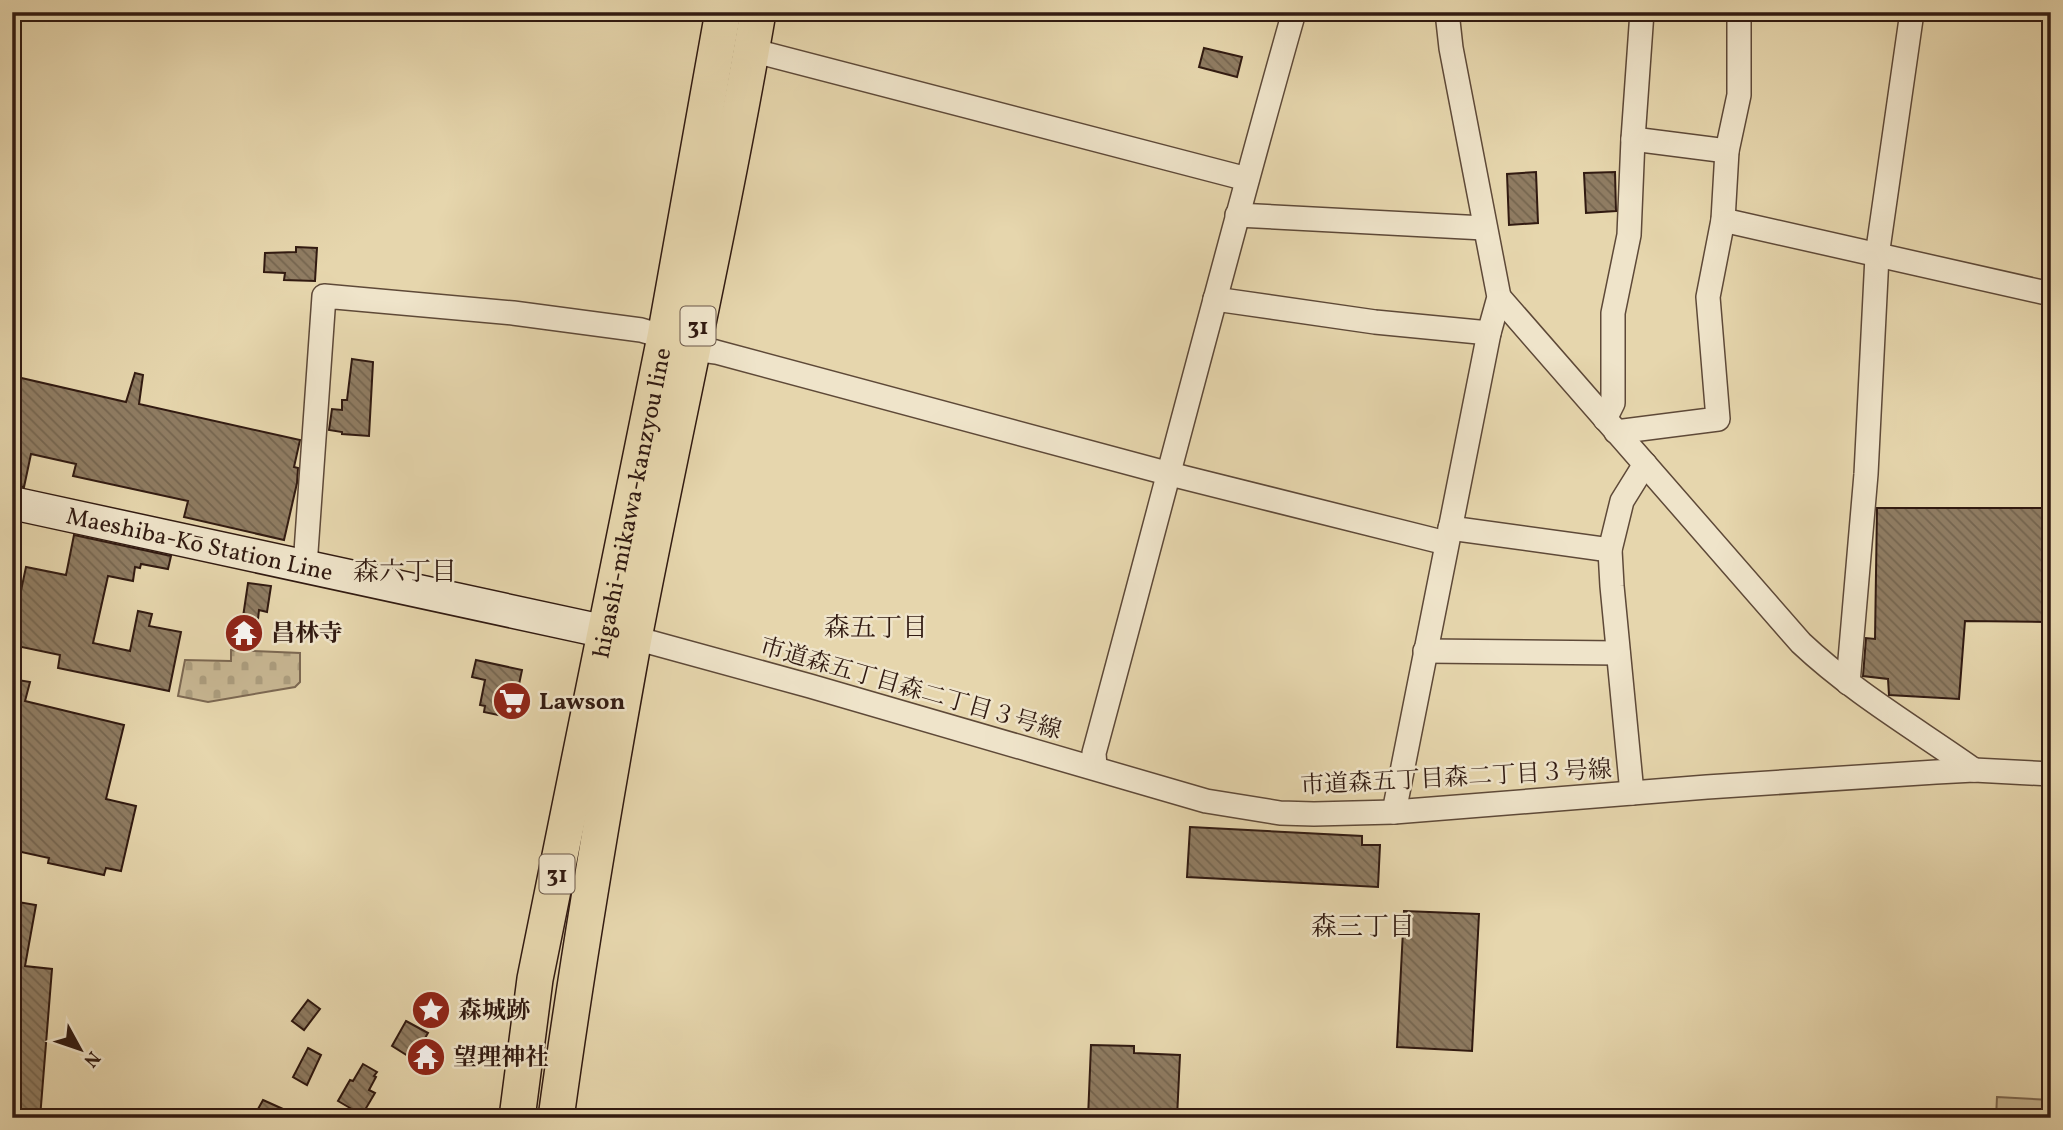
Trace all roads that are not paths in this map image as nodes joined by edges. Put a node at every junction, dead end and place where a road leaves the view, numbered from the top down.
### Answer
1 (723, 12) edge
2 (758, 12) edge
3 (1294, 12) edge
4 (1447, 12) edge
5 (1642, 12) edge
6 (1739, 12) edge
7 (1912, 12) edge
8 (751, 50) junction
9 (1633, 139) junction
10 (1727, 151) junction
11 (1247, 179) junction
12 (1237, 215) junction
13 (1723, 220) junction
14 (1485, 228) junction
15 (1877, 256) junction
16 (2051, 294) edge
17 (1499, 297) junction
18 (1215, 299) junction
19 (1489, 334) junction
20 (679, 343) junction
21 (1611, 425) junction
22 (1645, 464) junction
23 (1170, 474) junction
24 (12, 503) edge
25 (1448, 536) junction
26 (1610, 550) junction
27 (305, 566) junction
28 (620, 635) junction
29 (1425, 651) junction
30 (1618, 653) junction
31 (1848, 683) junction
32 (1094, 767) junction
33 (1974, 771) junction
34 (2051, 774) edge
35 (1632, 793) junction
36 (1394, 812) junction
37 (517, 1118) edge
38 (555, 1118) edge

1 - 20 main road, higashi-mikawa-kanzyou line / 31
2 - 8 main road, higashi-mikawa-kanzyou line / 31
3 - 11 street
4 - 14 street
5 - 9 street
6 - 10 street
7 - 15 street
8 - 11 street
8 - 20 main road, higashi-mikawa-kanzyou line / 31
9 - 10 street
9 - 21 street
10 - 13 street
11 - 12 street
12 - 14 street
12 - 18 street
13 - 15 street
13 - 21 street
14 - 17 street
15 - 16 street
15 - 31 street
17 - 19 street
17 - 21 street
18 - 19 street
18 - 23 street
19 - 25 street
20 - 23 street
20 - 27 street
20 - 28 main road, higashi-mikawa-kanzyou line / 31
21 - 22 street
22 - 26 street
22 - 31 street
23 - 25 street
23 - 32 street
24 - 27 main road, Maeshiba-Kō Station Line
25 - 26 street
25 - 29 street
26 - 30 street
27 - 28 main road, Maeshiba-Kō Station Line
28 - 32 street, 市道森五丁目森二丁目３号線
28 - 37 main road, higashi-mikawa-kanzyou line / 31
28 - 38 main road, higashi-mikawa-kanzyou line / 31
29 - 30 street
29 - 36 street
30 - 35 street
31 - 33 street
32 - 36 street, 市道森五丁目森二丁目３号線
33 - 34 street, 市道森五丁目森二丁目３号線
33 - 35 street, 市道森五丁目森二丁目３号線
35 - 36 street, 市道森五丁目森二丁目３号線

